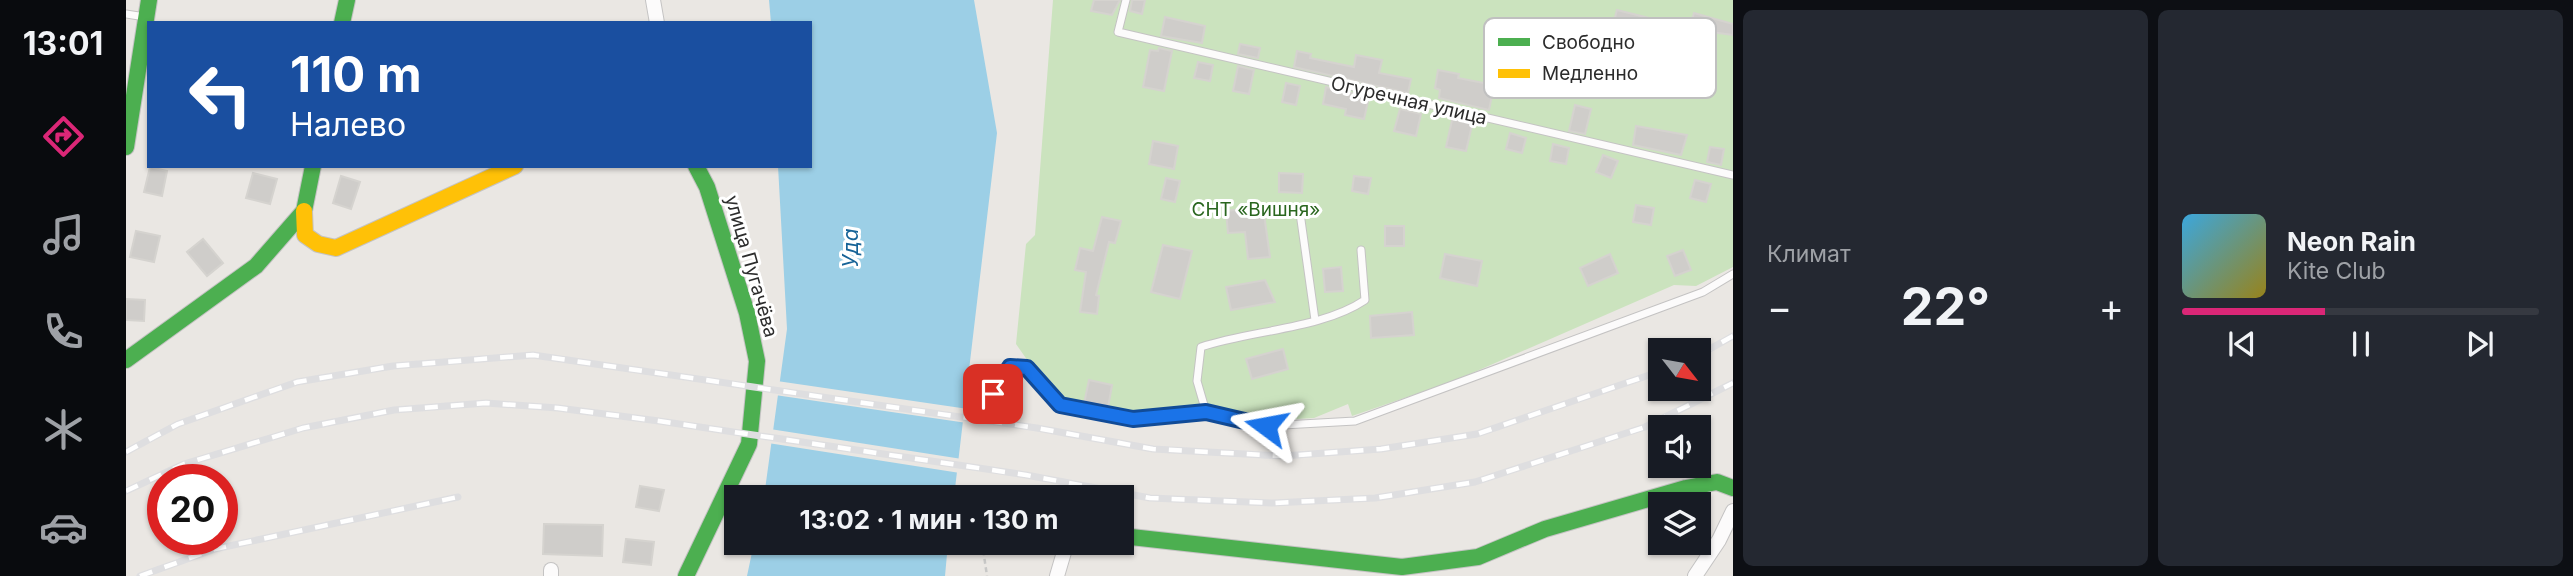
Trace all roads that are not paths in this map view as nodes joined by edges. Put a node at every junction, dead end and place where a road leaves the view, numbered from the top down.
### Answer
1 (149, 0) edge
2 (347, 0) edge
3 (653, 0) edge
4 (1126, 0) edge
5 (126, 14) edge
6 (146, 18) junction
7 (342, 21) edge
8 (657, 21) edge
9 (126, 147) edge
10 (313, 168) edge
11 (511, 168) edge
12 (697, 168) edge
13 (1733, 175) edge
14 (304, 211) junction
15 (1300, 213) dead end
16 (1360, 250) dead end
17 (1733, 274) edge
18 (1315, 320) junction
19 (133, 347) edge
20 (126, 360) edge
21 (993, 394) dead end
22 (1206, 412) junction
23 (1733, 488) edge
24 (1733, 511) edge
25 (1134, 537) edge
26 (1063, 555) edge
27 (685, 576) edge
28 (1057, 576) edge
29 (1695, 576) edge

1 - 6 street
2 - 7 street
3 - 8 street
4 - 13 lane, Огуречная улица
5 - 6 lane
6 - 9 street
10 - 14 street
11 - 14 street
12 - 27 street, улица Пугачёва
14 - 19 street
15 - 18 lane
16 - 18 lane
17 - 22 lane
18 - 22 lane
19 - 20 street
21 - 22 lane
23 - 25 street
24 - 29 street
26 - 28 street

